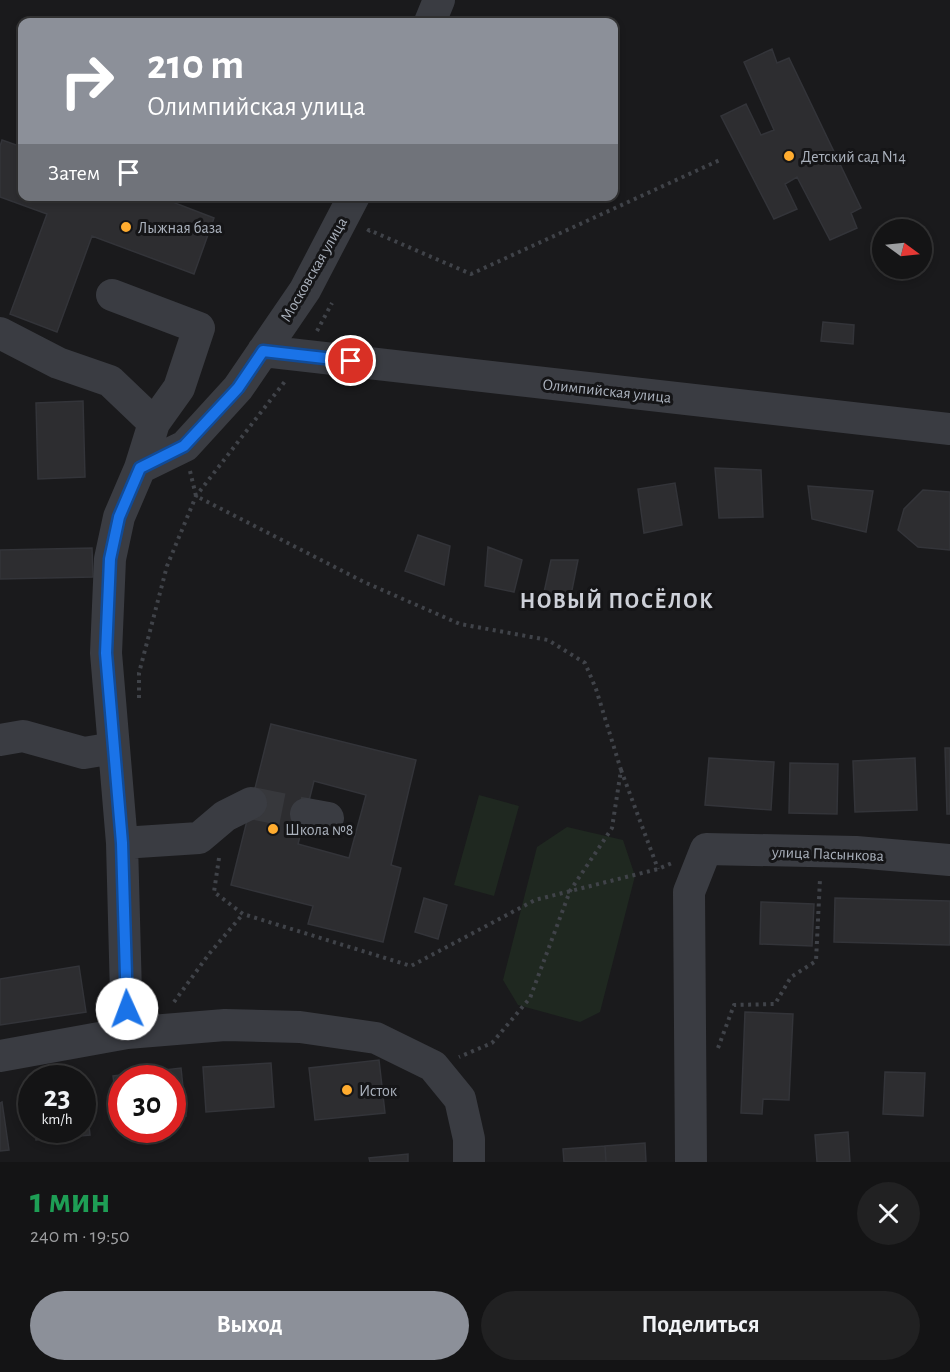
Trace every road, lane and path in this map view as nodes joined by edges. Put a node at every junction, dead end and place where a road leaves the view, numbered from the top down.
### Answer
1 (440, 0) edge
2 (432, 18) edge
3 (722, 159) dead end
4 (351, 201) edge
5 (364, 241) dead end
6 (337, 293) dead end
7 (112, 295) dead end
8 (0, 333) edge
9 (263, 351) junction
10 (304, 355) junction
11 (154, 423) junction
12 (950, 429) edge
13 (184, 446) junction
14 (140, 468) junction
15 (196, 496) junction
16 (140, 706) dead end
17 (0, 740) edge
18 (114, 748) junction
19 (621, 770) junction
20 (238, 810) joint
21 (122, 843) junction
22 (706, 849) junction
23 (856, 852) junction
24 (950, 860) edge
25 (658, 869) junction
26 (570, 891) junction
27 (243, 914) junction
28 (184, 988) dead end
29 (127, 1033) junction
30 (0, 1056) edge
31 (714, 1058) dead end
32 (433, 1066) junction
33 (469, 1162) edge
34 (691, 1162) edge

1 - 2 street
3 - 5 path
4 - 9 street, Московская улица
6 - 10 path
7 - 11 street
8 - 11 street
9 - 10 street, Олимпийская улица
9 - 13 street, Московская улица
10 - 12 street, Олимпийская улица
10 - 15 path
11 - 14 street
13 - 14 street, Московская улица
13 - 15 path
14 - 18 street
15 - 16 path
15 - 19 path
17 - 18 street
18 - 21 street
19 - 25 path
19 - 26 path
20 - 21 street
20 - 27 path
21 - 29 street
22 - 23 street, улица Пасынкова
22 - 25 path
22 - 34 street
23 - 24 street, улица Пасынкова
23 - 31 path
25 - 26 path
26 - 27 path
26 - 32 path
27 - 28 path
29 - 30 street
29 - 32 street
32 - 33 street

